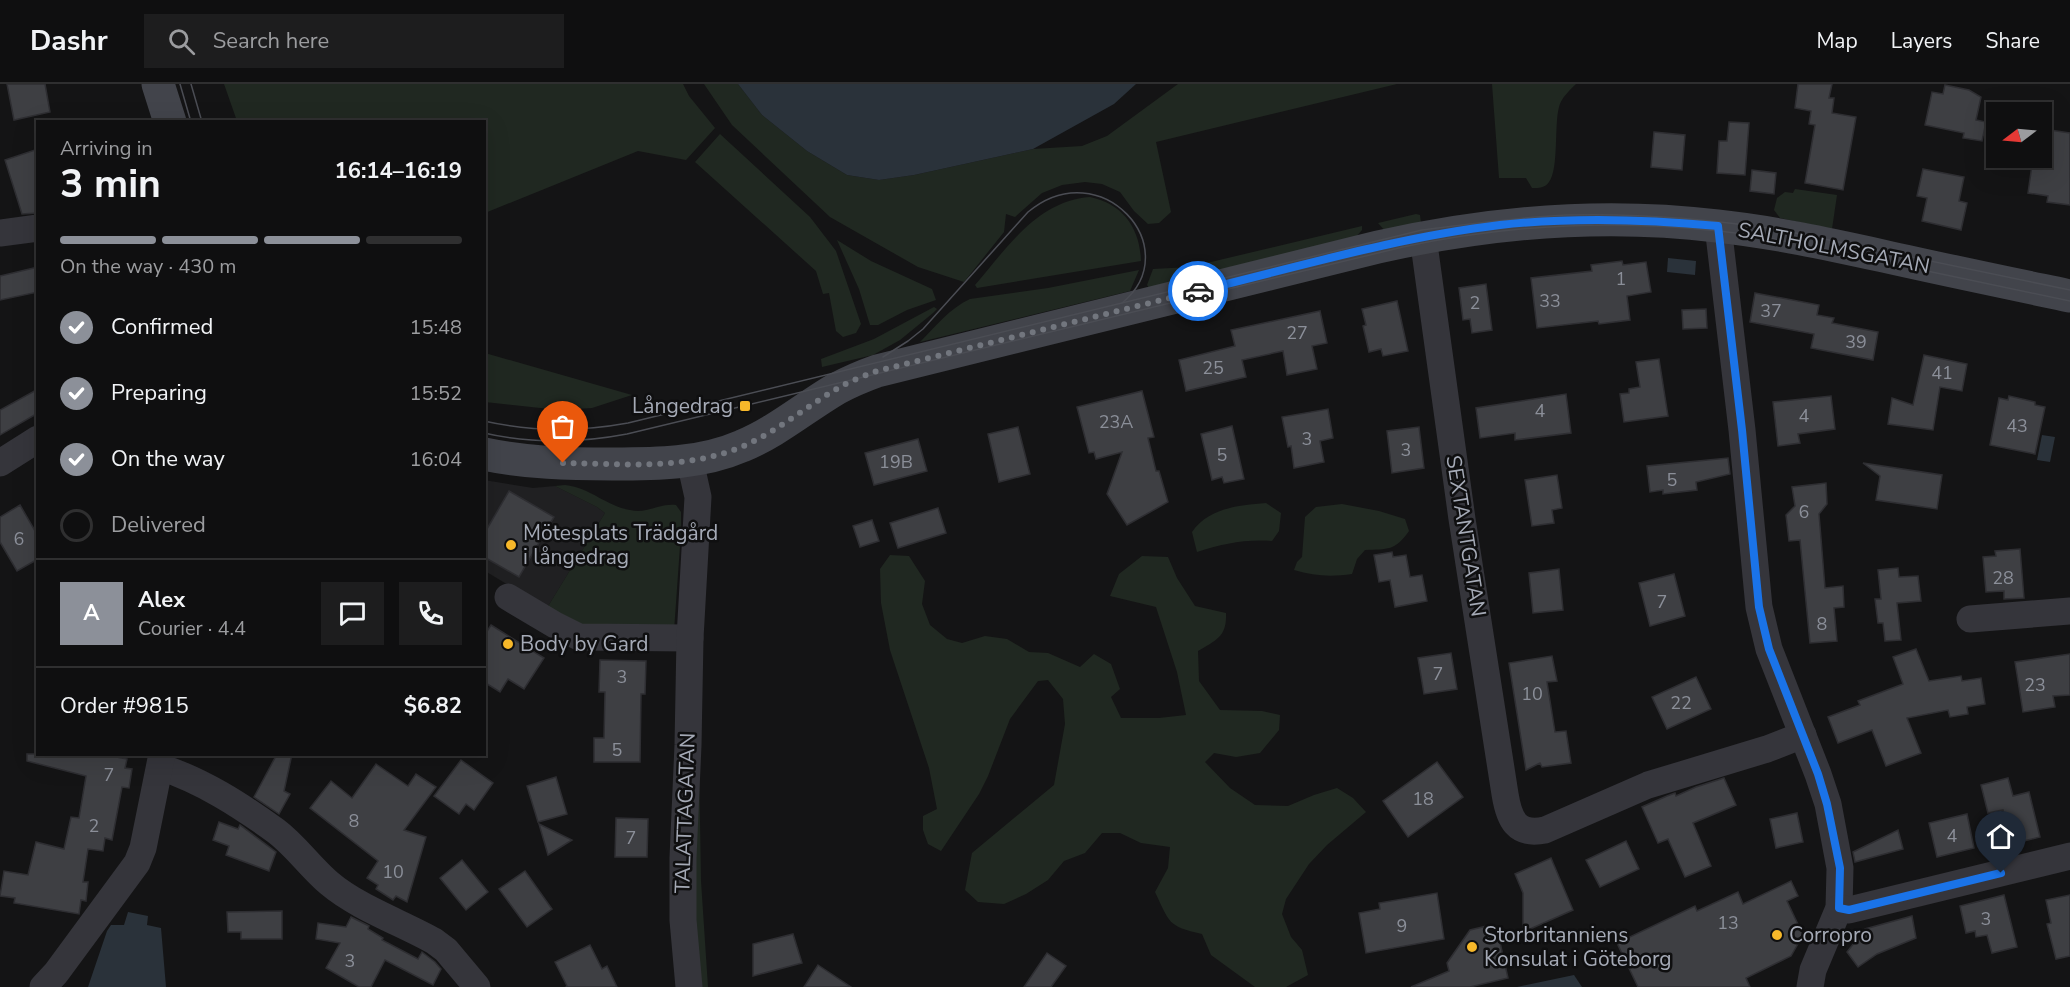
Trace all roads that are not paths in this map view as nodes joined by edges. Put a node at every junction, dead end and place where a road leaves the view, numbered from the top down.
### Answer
1 (158, 84) edge
2 (169, 120) edge
3 (1718, 226) junction
4 (36, 228) edge
5 (0, 233) edge
6 (1423, 237) junction
7 (2070, 296) edge
8 (36, 440) edge
9 (486, 454) edge
10 (690, 461) junction
11 (0, 463) edge
12 (508, 597) dead end
13 (2070, 611) edge
14 (1970, 619) dead end
15 (690, 638) junction
16 (1803, 735) junction
17 (161, 761) edge
18 (2070, 856) edge
19 (1839, 908) junction
20 (43, 987) edge
21 (477, 987) edge
22 (689, 987) edge
23 (1810, 987) edge

1 - 2 street
3 - 6 street, SALTHOLMSGATAN
3 - 7 street, SALTHOLMSGATAN
3 - 16 street
4 - 5 street
6 - 10 street, SALTHOLMSGATAN
6 - 16 street, SEXTANTGATAN
8 - 11 street
9 - 10 street, SALTHOLMSGATAN
10 - 15 street, TALATTAGATAN
12 - 15 street
13 - 14 street
15 - 22 street, TALATTAGATAN
16 - 19 street
17 - 20 street
17 - 21 street
18 - 19 street
19 - 23 street

